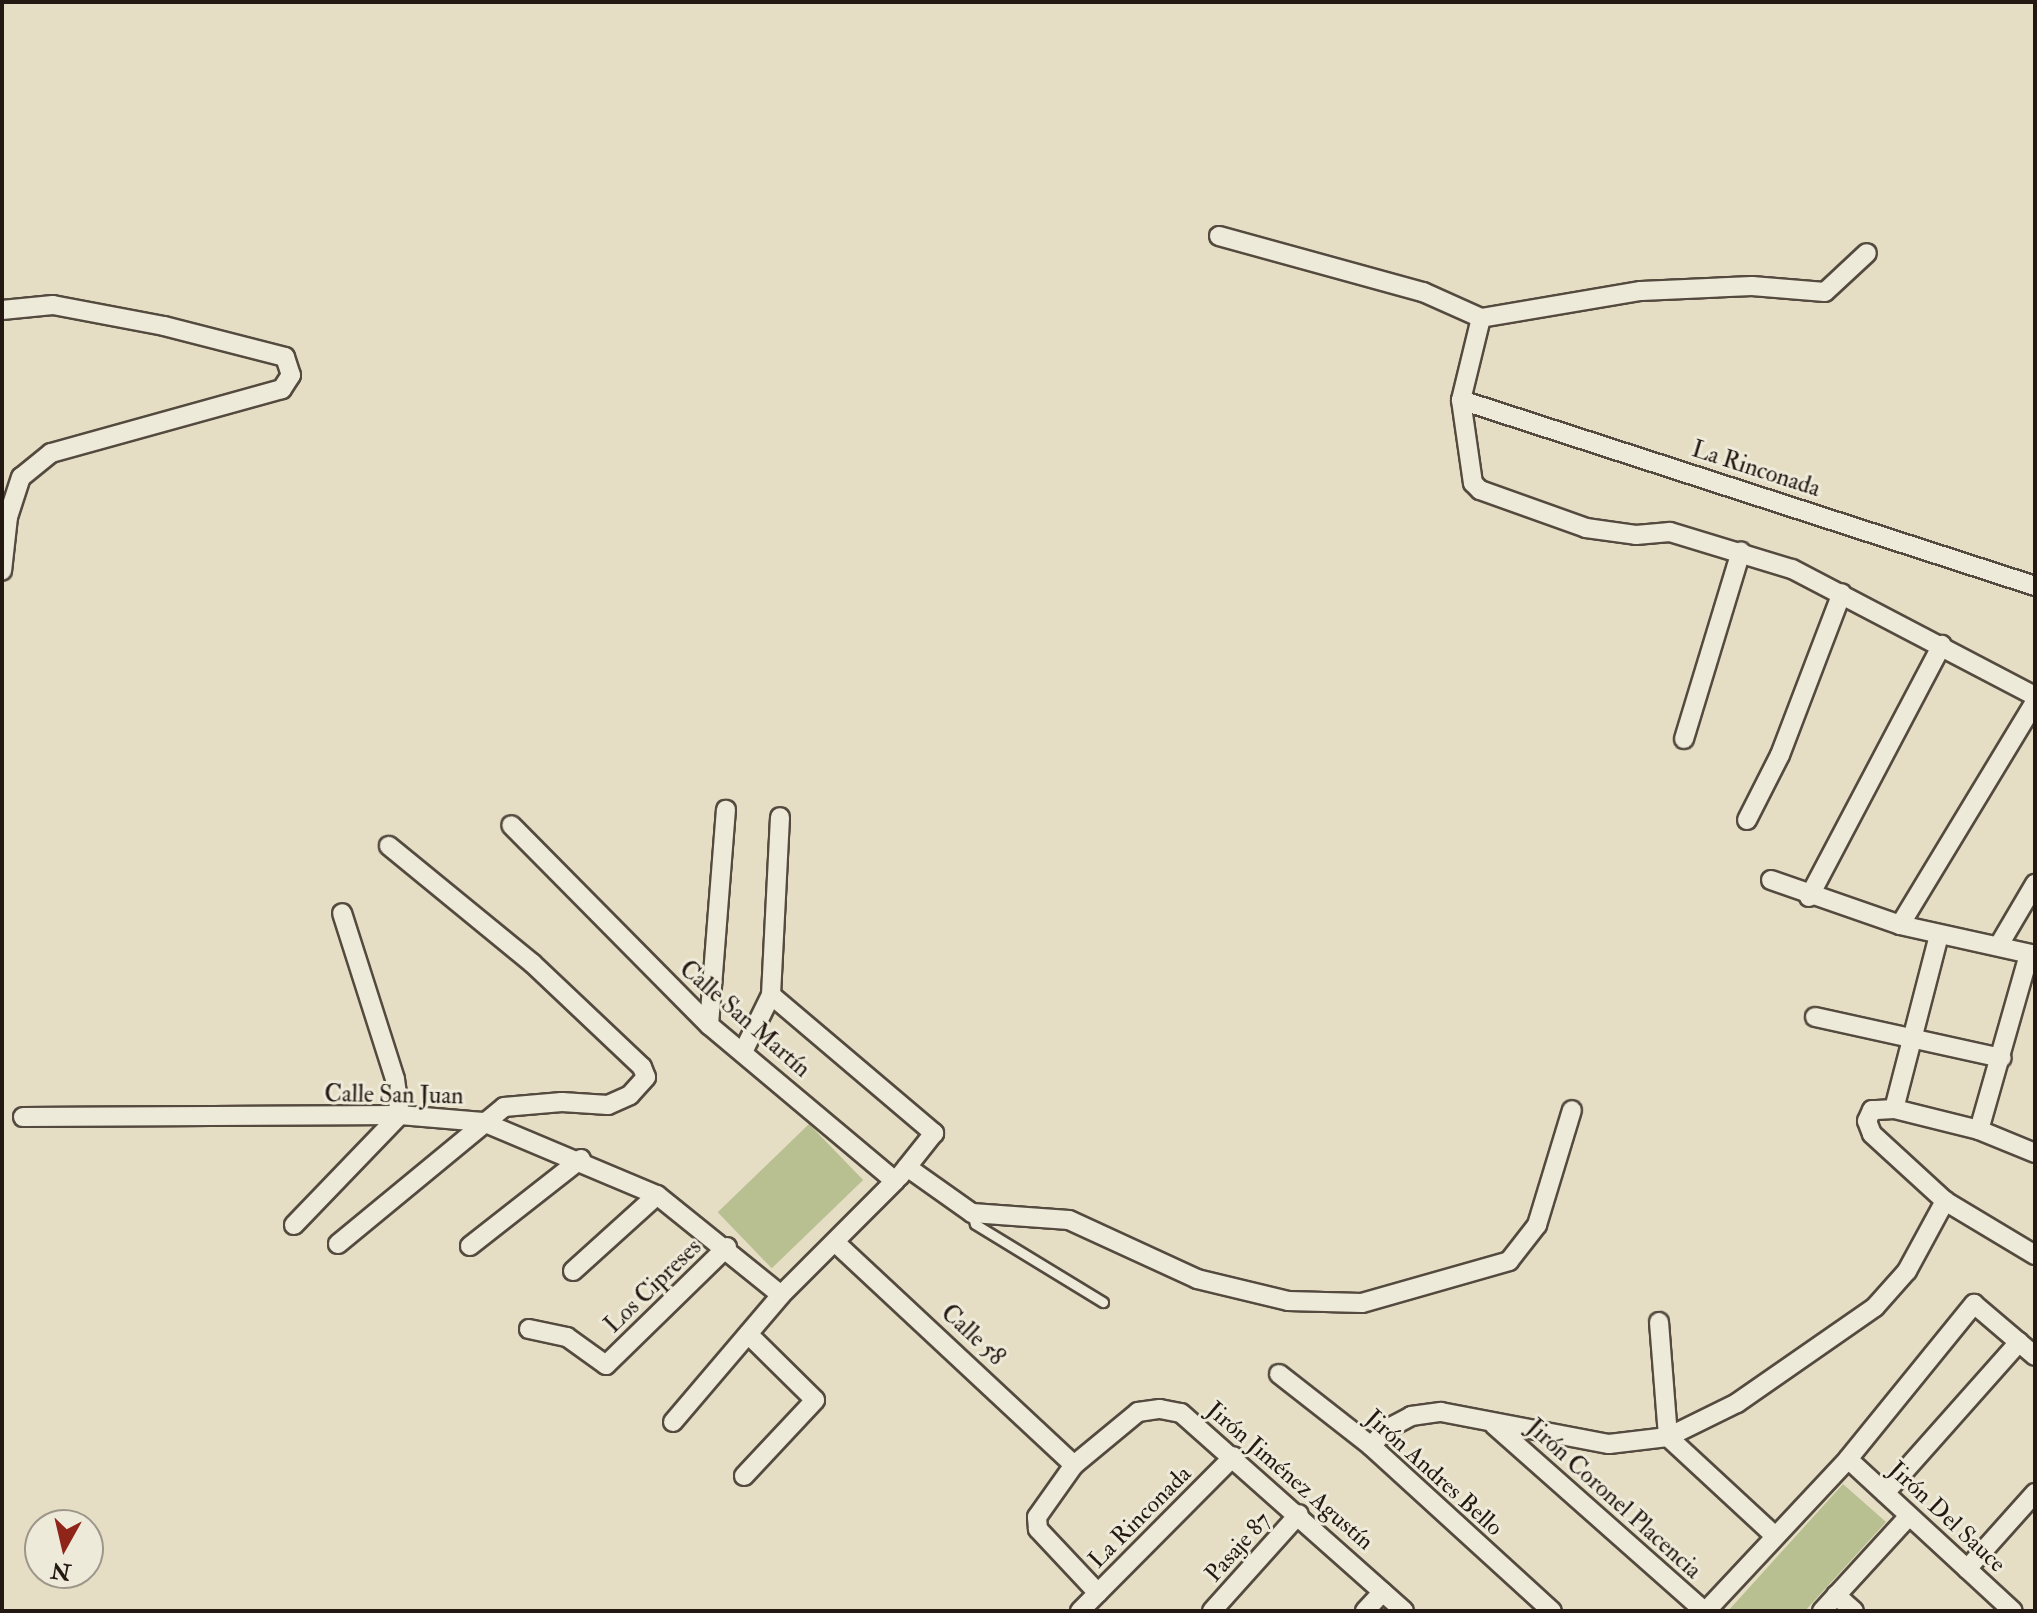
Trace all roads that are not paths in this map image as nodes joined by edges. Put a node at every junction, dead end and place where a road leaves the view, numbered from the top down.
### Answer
1 (1219, 236) dead end
2 (1867, 253) dead end
3 (2, 310) edge
4 (1481, 318) junction
5 (1461, 400) junction
6 (1741, 551) junction
7 (2, 571) edge
8 (2035, 586) edge
9 (1842, 593) junction
10 (1942, 645) junction
11 (2035, 696) edge
12 (2035, 702) edge
13 (1684, 739) dead end
14 (726, 810) dead end
15 (780, 817) dead end
16 (1747, 820) dead end
17 (511, 825) dead end
18 (389, 846) dead end
19 (1771, 880) dead end
20 (2035, 884) edge
21 (1809, 897) junction
22 (342, 913) dead end
23 (1900, 925) junction
24 (1939, 935) junction
25 (1999, 945) junction
26 (2032, 954) edge
27 (771, 995) junction
28 (1815, 1017) dead end
29 (709, 1025) junction
30 (1913, 1037) junction
31 (743, 1052) junction
32 (2002, 1058) junction
33 (1894, 1109) junction
34 (1572, 1110) dead end
35 (400, 1115) junction
36 (23, 1117) dead end
37 (483, 1122) junction
38 (1979, 1130) junction
39 (2035, 1153) edge
40 (581, 1159) junction
41 (901, 1174) junction
42 (657, 1195) junction
43 (1945, 1201) junction
44 (972, 1213) junction
45 (294, 1225) dead end
46 (338, 1244) dead end
47 (837, 1244) junction
48 (470, 1246) dead end
49 (727, 1247) junction
50 (2035, 1255) edge
51 (573, 1271) dead end
52 (781, 1295) junction
53 (1103, 1302) dead end
54 (1659, 1322) dead end
55 (529, 1329) dead end
56 (748, 1334) junction
57 (2019, 1342) junction
58 (2035, 1356) edge
59 (1279, 1374) dead end
60 (673, 1422) dead end
61 (1492, 1423) junction
62 (1668, 1437) junction
63 (1371, 1446) junction
64 (1234, 1456) junction
65 (1848, 1459) junction
66 (1074, 1465) junction
67 (744, 1476) dead end
68 (1885, 1493) junction
69 (2035, 1493) edge
70 (1299, 1514) junction
71 (1909, 1516) junction
72 (1774, 1535) junction
73 (1967, 1569) junction
74 (1383, 1592) junction
75 (1098, 1593) junction
76 (1836, 1595) junction
77 (1080, 1611) edge
78 (1212, 1611) edge
79 (1365, 1611) edge
80 (1404, 1611) edge
81 (1552, 1611) edge
82 (1705, 1611) edge
83 (1822, 1611) edge
84 (1854, 1611) edge
85 (2013, 1611) edge

1 - 4 street
2 - 4 street
3 - 7 street
4 - 5 street
5 - 6 street
5 - 8 street, La Rinconada
6 - 9 street
6 - 13 street
9 - 10 street
9 - 16 street
10 - 11 street
10 - 21 street
12 - 23 street
14 - 29 street
15 - 27 street
17 - 29 street, Calle San Martín
18 - 37 street
19 - 21 street
20 - 25 street
21 - 23 street
22 - 35 street
23 - 24 street
24 - 25 street
24 - 30 street
25 - 26 street
26 - 32 street
27 - 31 street
27 - 41 street
28 - 30 street
29 - 31 street, Calle San Martín
30 - 32 street
30 - 33 street
31 - 41 street, Calle San Martín
32 - 38 street
33 - 38 street
33 - 43 street
34 - 44 street
35 - 36 street, Calle San Juan
35 - 37 street, Calle San Juan
35 - 45 street
37 - 40 street, Calle San Juan
37 - 46 street
38 - 39 street
40 - 42 street, Calle San Juan
40 - 48 street
41 - 44 street, Calle San Martín
41 - 47 street
42 - 49 street, Calle San Juan
42 - 51 street
43 - 50 street
43 - 62 street
44 - 53 lane
47 - 52 street
47 - 66 street, Calle 58
49 - 52 street, Calle San Juan
49 - 55 street, Los Cipreses
52 - 56 street
54 - 62 street
56 - 60 street
56 - 67 street
57 - 58 street
57 - 65 street
57 - 68 street
59 - 63 street, Jirón Andres Bello
61 - 62 street
61 - 63 street
61 - 82 street, Jirón Coronel Placencia
62 - 72 street
63 - 81 street, Jirón Andres Bello
64 - 66 street, Jirón Jiménez Agustín
64 - 70 street, Jirón Jiménez Agustín
64 - 75 street, La Rinconada
65 - 68 street, Jirón Del Sauce
65 - 72 street
66 - 75 street, Jirón Jiménez Agustín
68 - 71 street, Jirón Del Sauce
69 - 73 street
70 - 74 street, Jirón Jiménez Agustín
70 - 78 street, Pasaje 87
71 - 73 street, Jirón Del Sauce
71 - 76 street
72 - 82 street
73 - 85 street, Jirón Del Sauce
74 - 79 street
74 - 80 street, Jirón Jiménez Agustín
75 - 77 street, La Rinconada
76 - 83 street
76 - 84 street

